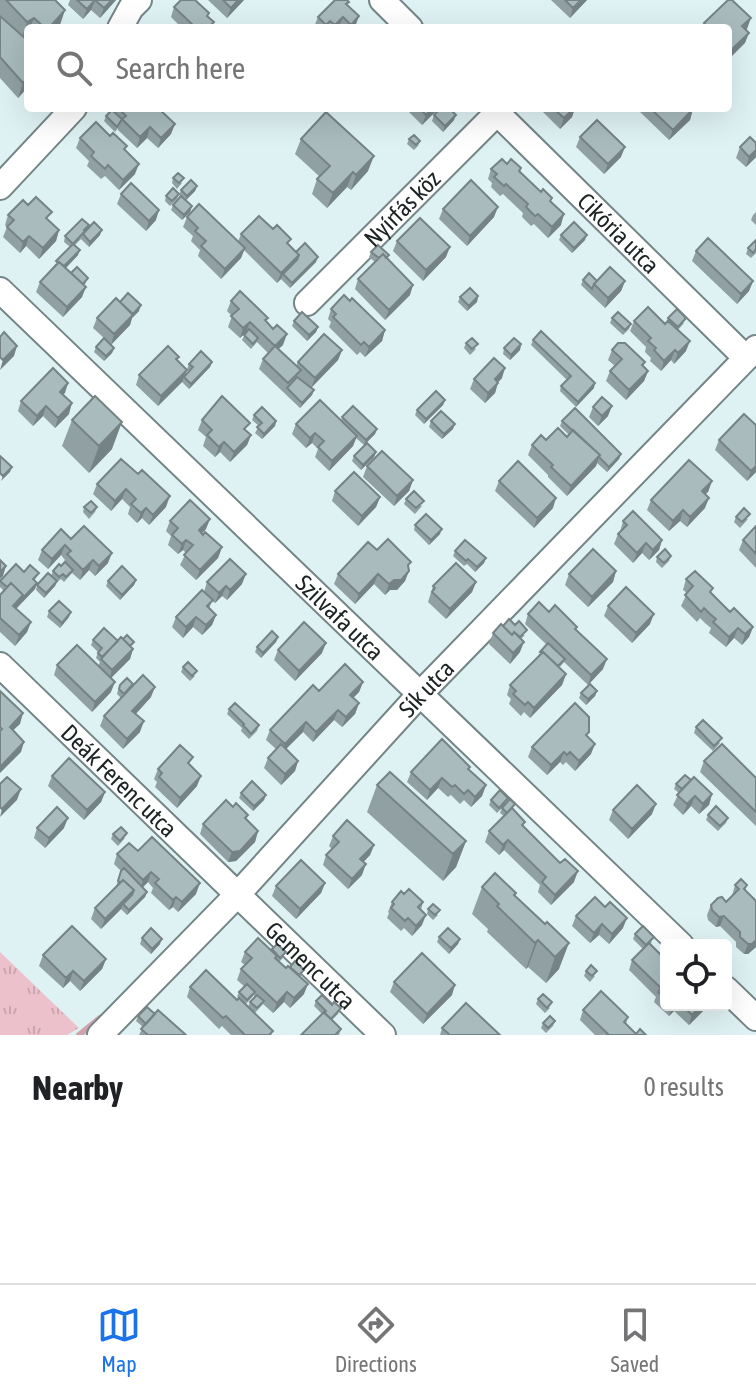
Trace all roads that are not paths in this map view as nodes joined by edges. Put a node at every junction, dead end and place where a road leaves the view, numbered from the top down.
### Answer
1 (139, 0) edge
2 (382, 0) edge
3 (122, 24) edge
4 (406, 24) edge
5 (70, 112) edge
6 (493, 112) edge
7 (495, 112) edge
8 (0, 187) edge
9 (0, 290) edge
10 (307, 303) dead end
11 (751, 353) edge
12 (0, 665) edge
13 (420, 694) junction
14 (238, 894) junction
15 (675, 939) edge
16 (732, 995) edge
17 (756, 1018) edge
18 (100, 1035) edge
19 (383, 1035) edge

1 - 3 street
2 - 4 street
5 - 8 street
6 - 10 street, Nyírfás köz
7 - 11 street, Cikória utca
9 - 13 street, Szilvafa utca
11 - 13 street, Sík utca
12 - 14 street, Deák Ferenc utca
13 - 14 street, Sík utca
13 - 15 street, Szilvafa utca
14 - 18 street, Sík utca
14 - 19 street, Gemenc utca
16 - 17 street

